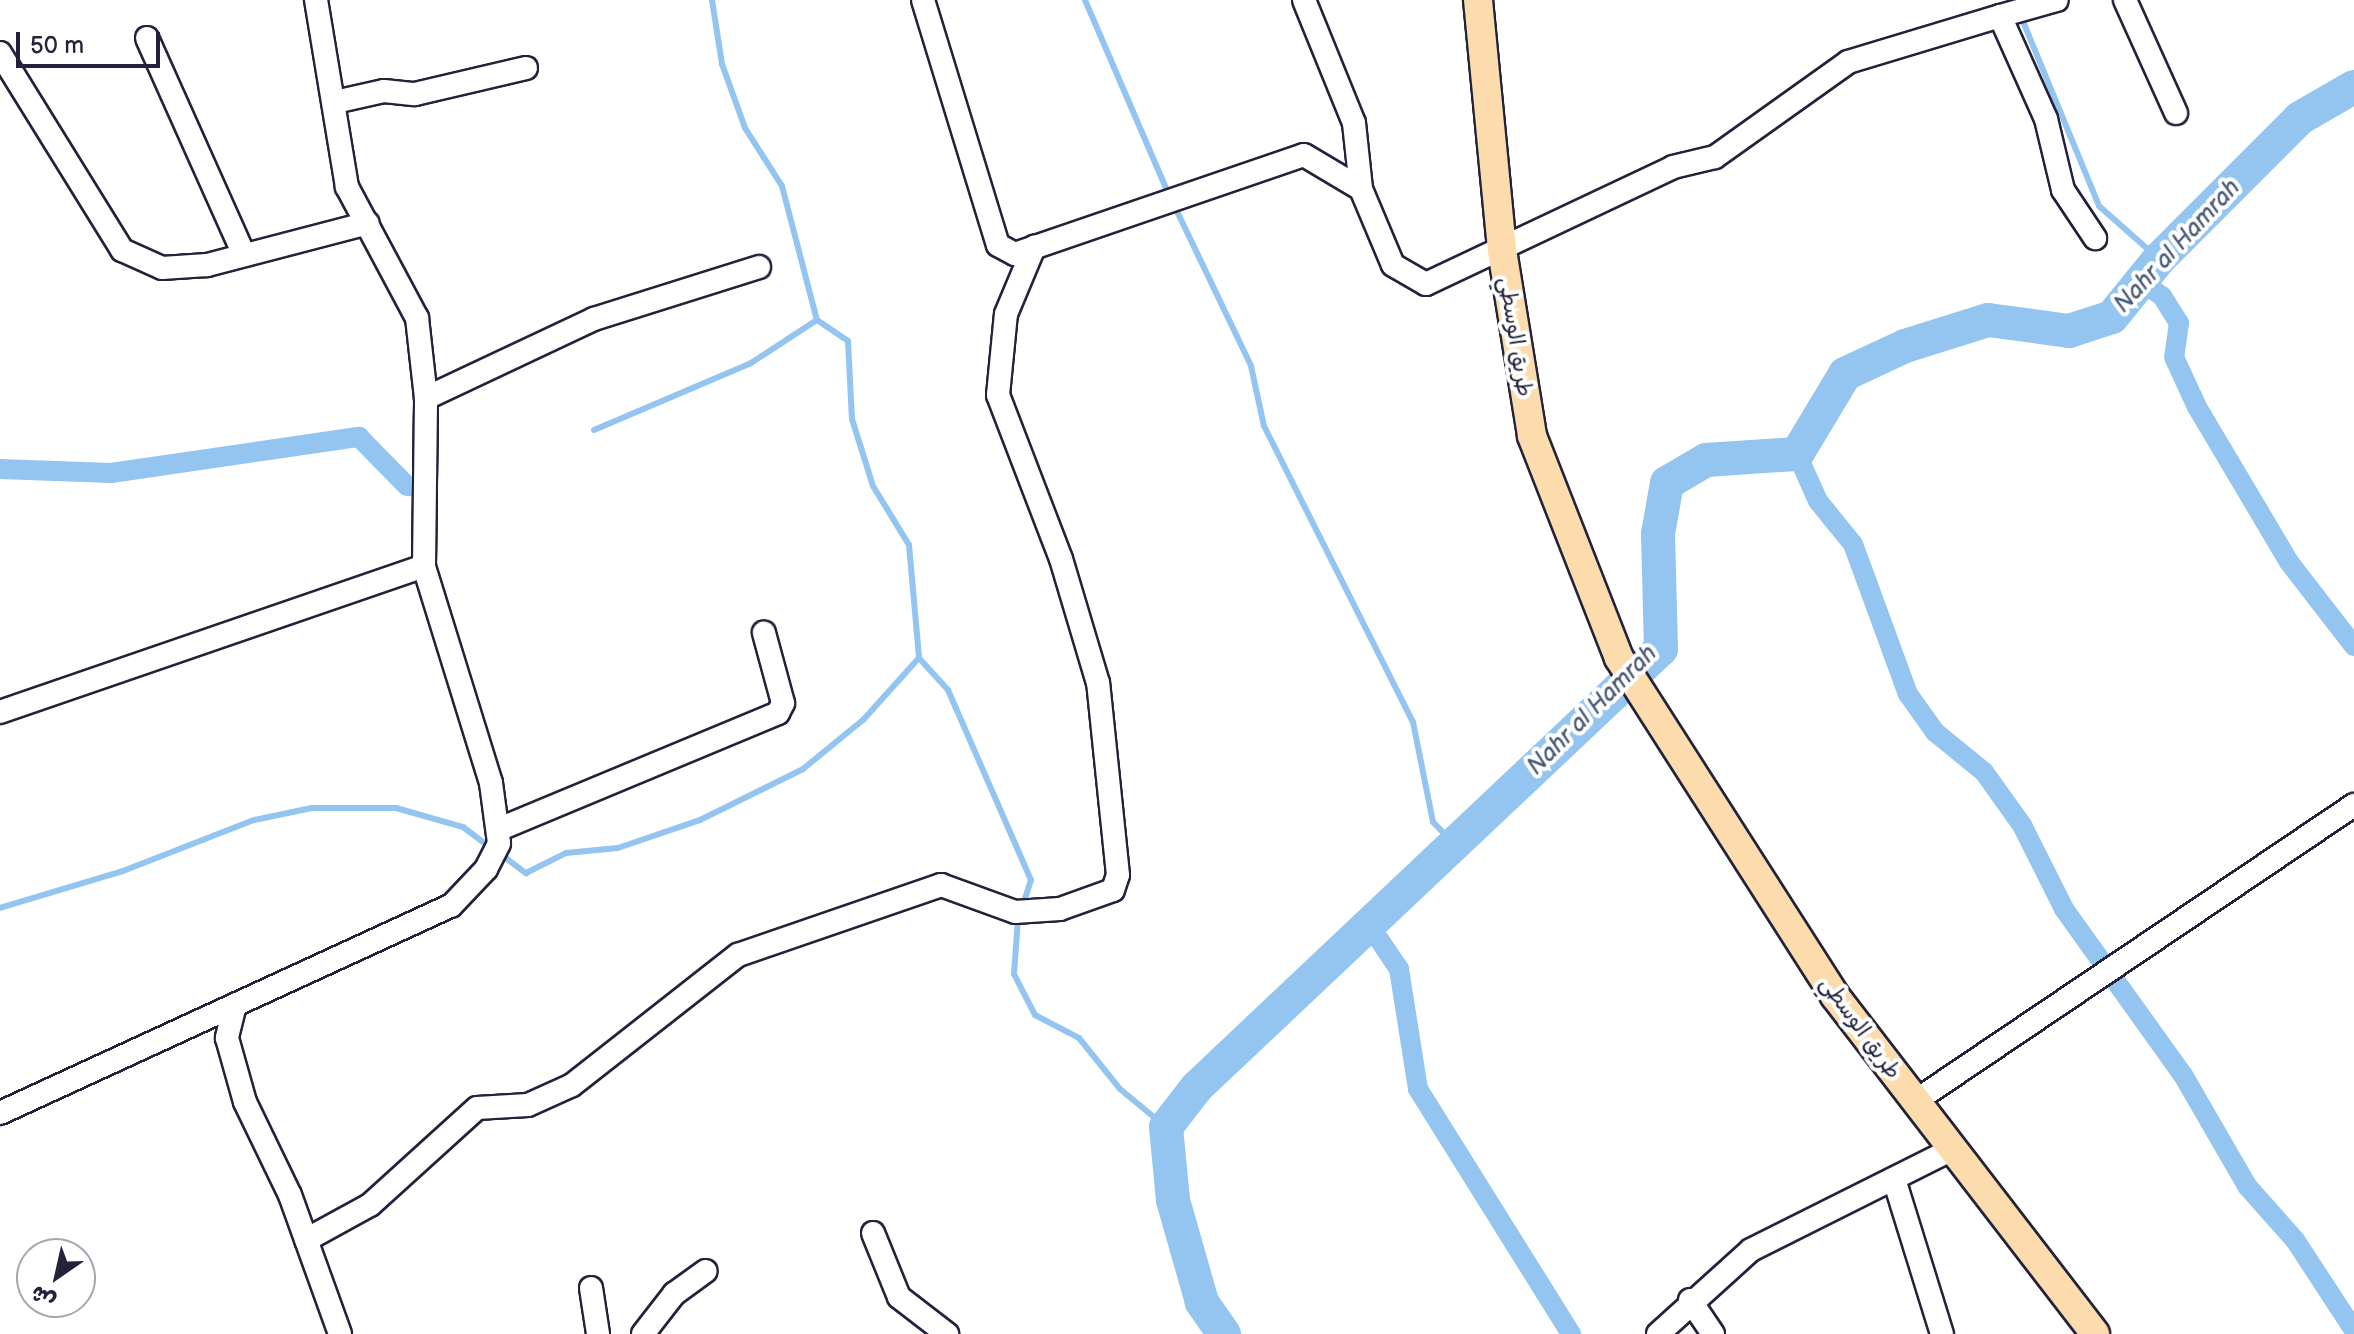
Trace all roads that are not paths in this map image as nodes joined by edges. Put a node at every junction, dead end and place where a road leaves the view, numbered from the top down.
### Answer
1 (316, 0) edge
2 (923, 0) edge
3 (1304, 0) edge
4 (1478, 0) edge
5 (2057, 0) edge
6 (2125, 0) edge
7 (2000, 16) junction
8 (147, 38) dead end
9 (0, 53) edge
10 (526, 68) dead end
11 (335, 102) junction
12 (2176, 113) dead end
13 (1361, 189) junction
14 (368, 223) junction
15 (2095, 238) dead end
16 (1034, 247) junction
17 (1502, 250) junction
18 (243, 253) junction
19 (759, 267) dead end
20 (426, 398) junction
21 (424, 566) junction
22 (764, 633) dead end
23 (0, 712) edge
24 (2354, 805) edge
25 (501, 835) junction
26 (234, 1009) junction
27 (1914, 1102) junction
28 (0, 1113) edge
29 (1951, 1150) junction
30 (1894, 1179) junction
31 (873, 1233) dead end
32 (306, 1240) junction
33 (706, 1271) dead end
34 (591, 1288) dead end
35 (1690, 1300) junction
36 (340, 1334) edge
37 (598, 1334) edge
38 (643, 1334) edge
39 (947, 1334) edge
40 (1658, 1334) edge
41 (1713, 1334) edge
42 (1942, 1334) edge
43 (2095, 1334) edge

1 - 11 street
2 - 16 street
3 - 13 street
4 - 17 main road, طريق الوسطي
5 - 7 street
6 - 12 street
7 - 15 street
7 - 17 street
8 - 18 street
9 - 18 street
10 - 11 street
11 - 14 street
13 - 16 street
13 - 17 street
14 - 18 street
14 - 20 street
16 - 32 street
17 - 27 main road, طريق الوسطي
19 - 20 street
20 - 21 street
21 - 23 street
21 - 25 street
22 - 25 street
24 - 27 street
25 - 26 street
26 - 28 street
26 - 32 street
27 - 29 main road, طريق الوسطي
29 - 30 street
29 - 43 main road, طريق الوسطي
30 - 35 street
30 - 42 street
31 - 39 street
32 - 36 street
33 - 38 street
34 - 37 street
35 - 40 street
35 - 41 street

